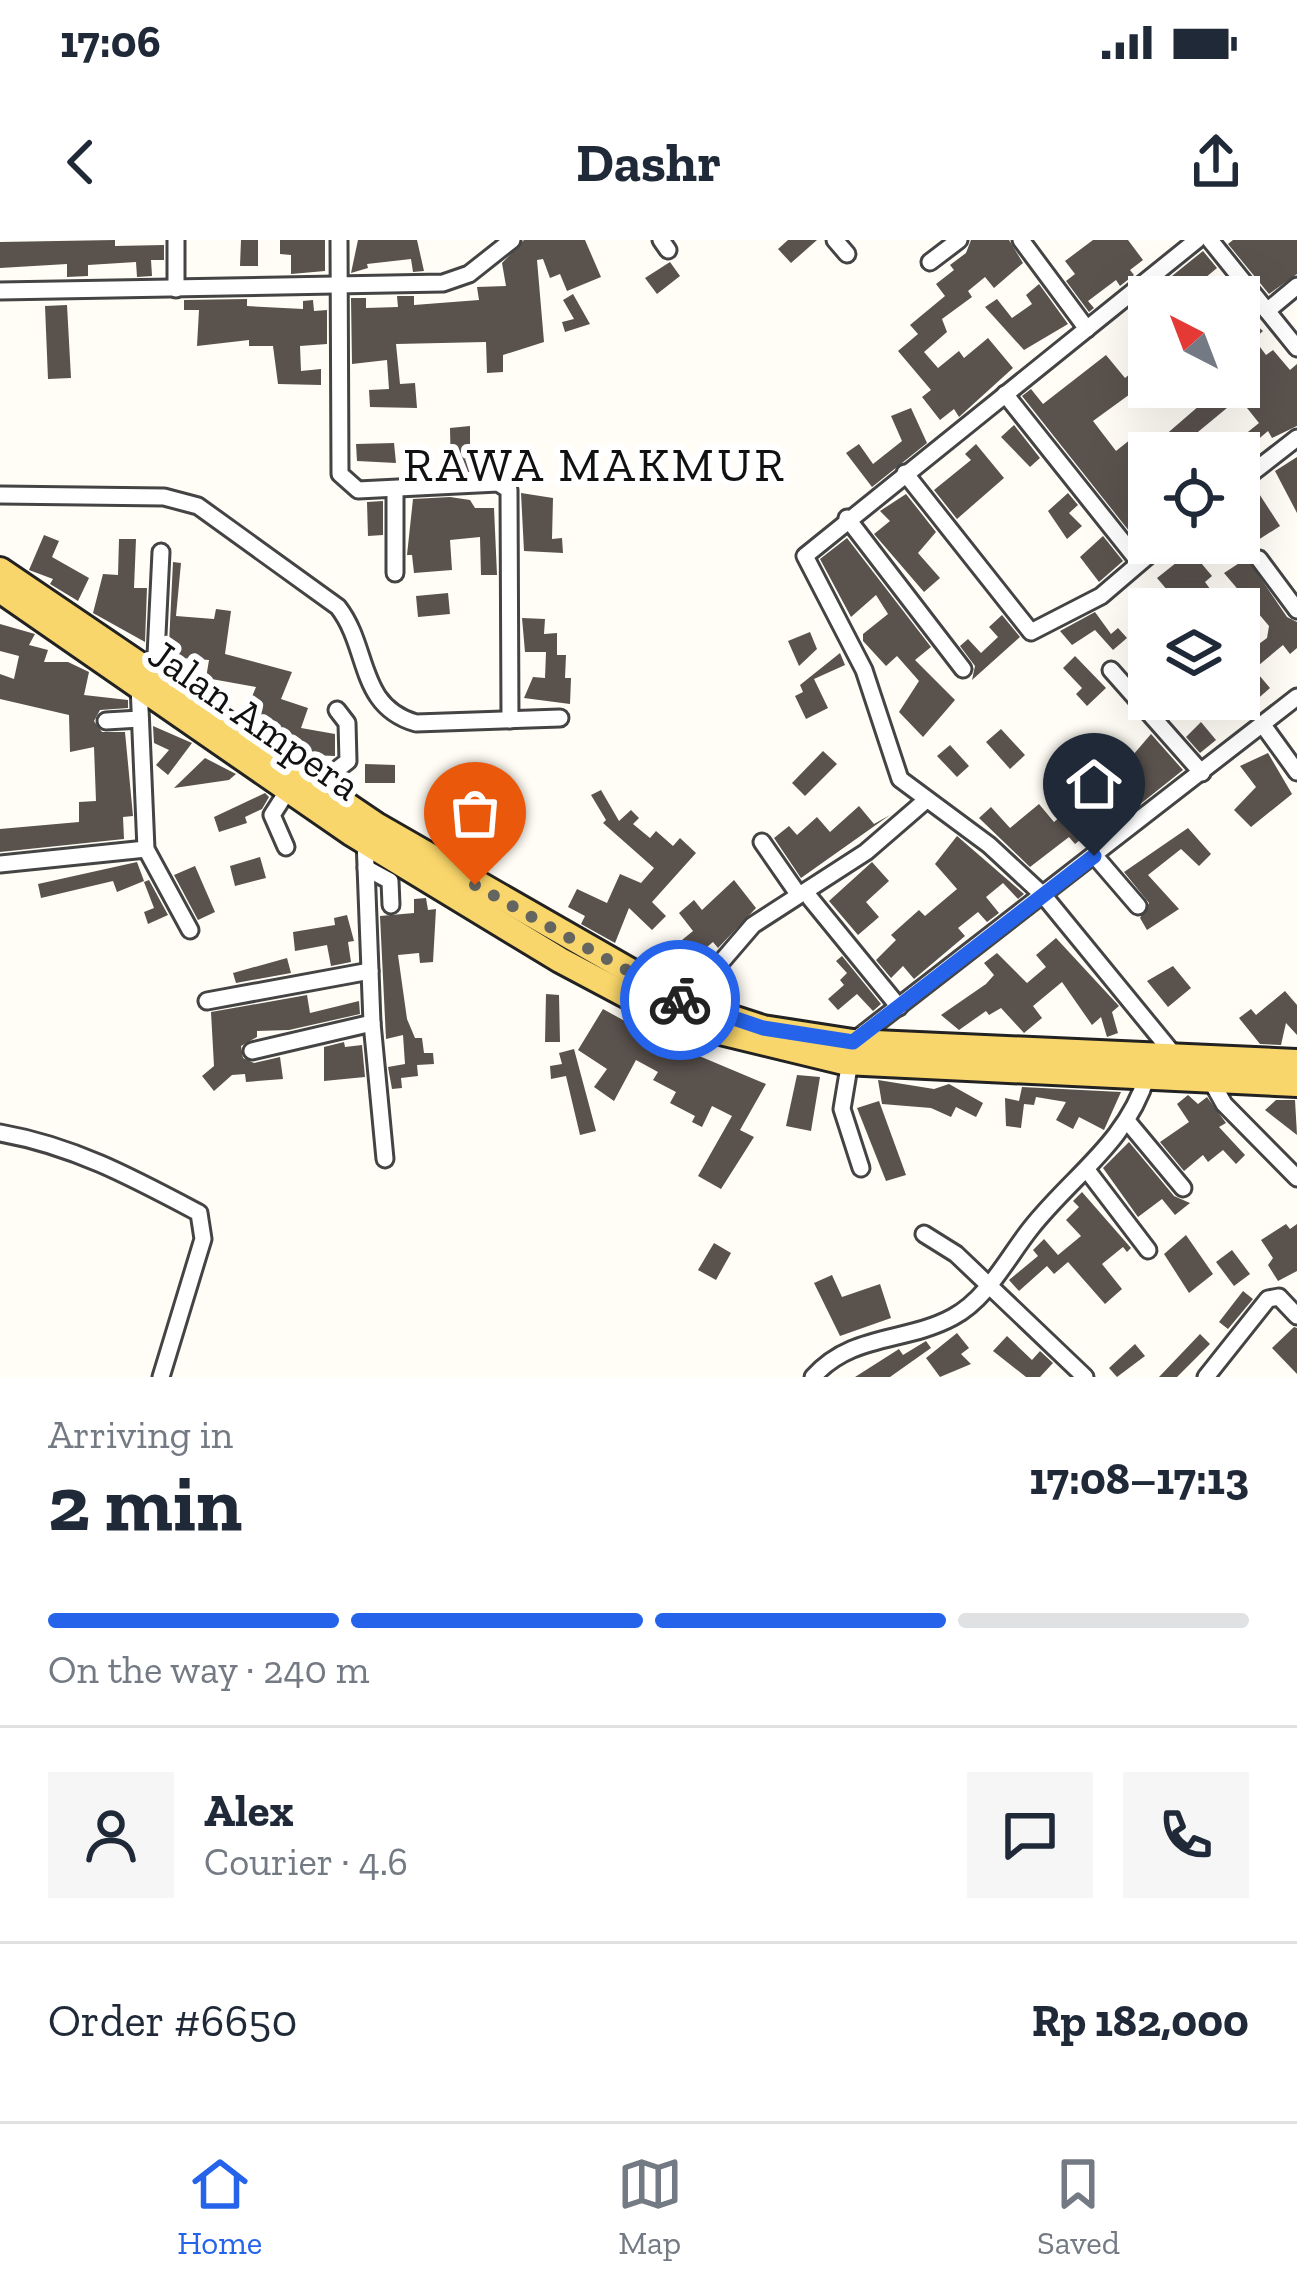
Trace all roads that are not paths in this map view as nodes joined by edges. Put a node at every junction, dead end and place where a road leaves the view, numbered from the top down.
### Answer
1 (176, 240) edge
2 (339, 240) edge
3 (512, 240) edge
4 (835, 240) edge
5 (959, 240) edge
6 (1021, 240) edge
7 (1197, 240) edge
8 (1210, 240) edge
9 (847, 254) dead end
10 (930, 262) dead end
11 (1297, 286) edge
12 (339, 287) junction
13 (176, 289) junction
14 (0, 292) edge
15 (1267, 310) junction
16 (1087, 329) junction
17 (1297, 348) edge
18 (1005, 394) junction
19 (1297, 438) edge
20 (1260, 467) edge
21 (905, 473) junction
22 (395, 489) junction
23 (0, 495) edge
24 (847, 518) junction
25 (1128, 549) edge
26 (161, 552) dead end
27 (1260, 560) edge
28 (1136, 564) edge
29 (0, 570) edge
30 (395, 573) dead end
31 (0, 590) edge
32 (1297, 610) edge
33 (963, 669) dead end
34 (1111, 670) dead end
35 (147, 681) junction
36 (1297, 697) edge
37 (337, 710) dead end
38 (560, 718) dead end
39 (140, 719) junction
40 (510, 720) junction
41 (106, 721) dead end
42 (1263, 725) junction
43 (271, 767) junction
44 (1297, 772) edge
45 (1202, 773) junction
46 (288, 790) junction
47 (330, 795) junction
48 (925, 801) junction
49 (365, 840) junction
50 (762, 842) dead end
51 (286, 847) dead end
52 (146, 850) junction
53 (1094, 856) junction
54 (0, 864) edge
55 (366, 868) junction
56 (804, 896) junction
57 (1044, 896) junction
58 (391, 905) dead end
59 (1138, 906) dead end
60 (190, 930) dead end
61 (370, 970) junction
62 (207, 1001) dead end
63 (686, 1003) junction
64 (898, 1007) junction
65 (372, 1022) junction
66 (253, 1051) dead end
67 (851, 1052) junction
68 (1174, 1055) junction
69 (1297, 1062) edge
70 (1209, 1068) junction
71 (1147, 1076) junction
72 (1297, 1084) edge
73 (1128, 1123) junction
74 (0, 1132) edge
75 (386, 1159) dead end
76 (861, 1168) dead end
77 (1088, 1170) junction
78 (1297, 1178) edge
79 (1183, 1188) dead end
80 (924, 1234) dead end
81 (1148, 1250) dead end
82 (989, 1285) junction
83 (1297, 1316) edge
84 (1078, 1375) edge
85 (161, 1377) edge
86 (813, 1377) edge
87 (1206, 1377) edge

1 - 13 street
2 - 12 street
3 - 12 street
4 - 9 street
5 - 10 street
6 - 16 street
7 - 16 street
8 - 15 street
11 - 15 street
12 - 13 street
12 - 22 street
13 - 14 street
15 - 17 street
16 - 18 street
18 - 21 street
18 - 25 street
19 - 20 street
21 - 24 street
21 - 28 street
22 - 30 street
22 - 40 street
23 - 40 street
24 - 33 street
24 - 48 street
26 - 35 street
27 - 32 street
29 - 35 main road, Jalan Ampera
31 - 35 main road, Jalan Ampera
34 - 45 street
35 - 39 street
35 - 43 main road, Jalan Ampera
36 - 42 street
37 - 47 street
38 - 40 street
39 - 41 street
39 - 52 street
42 - 44 street
42 - 45 street
43 - 46 main road, Jalan Ampera
43 - 47 main road, Jalan Ampera
45 - 53 street
46 - 49 main road, Jalan Ampera
46 - 51 street
47 - 63 main road, Jalan Ampera
48 - 56 street
48 - 57 street
49 - 55 street
49 - 67 main road, Jalan Ampera
50 - 56 street
52 - 54 street
52 - 60 street
53 - 57 street
53 - 59 street
55 - 58 street
55 - 61 street
56 - 63 street
56 - 64 street
57 - 64 street
57 - 68 street
61 - 62 street
61 - 65 street
63 - 67 main road, Jalan Ampera
64 - 67 street
65 - 66 street
65 - 75 street
67 - 68 main road, Jalan Ampera
67 - 71 main road, Jalan Ampera
67 - 76 street
68 - 70 main road, Jalan Ampera
69 - 70 main road, Jalan Ampera
70 - 71 main road, Jalan Ampera
70 - 72 main road, Jalan Ampera
70 - 78 street
71 - 73 street
73 - 77 street
73 - 79 street
74 - 85 street
77 - 81 street
77 - 82 street
80 - 82 street
82 - 84 street
82 - 86 street
83 - 87 street

